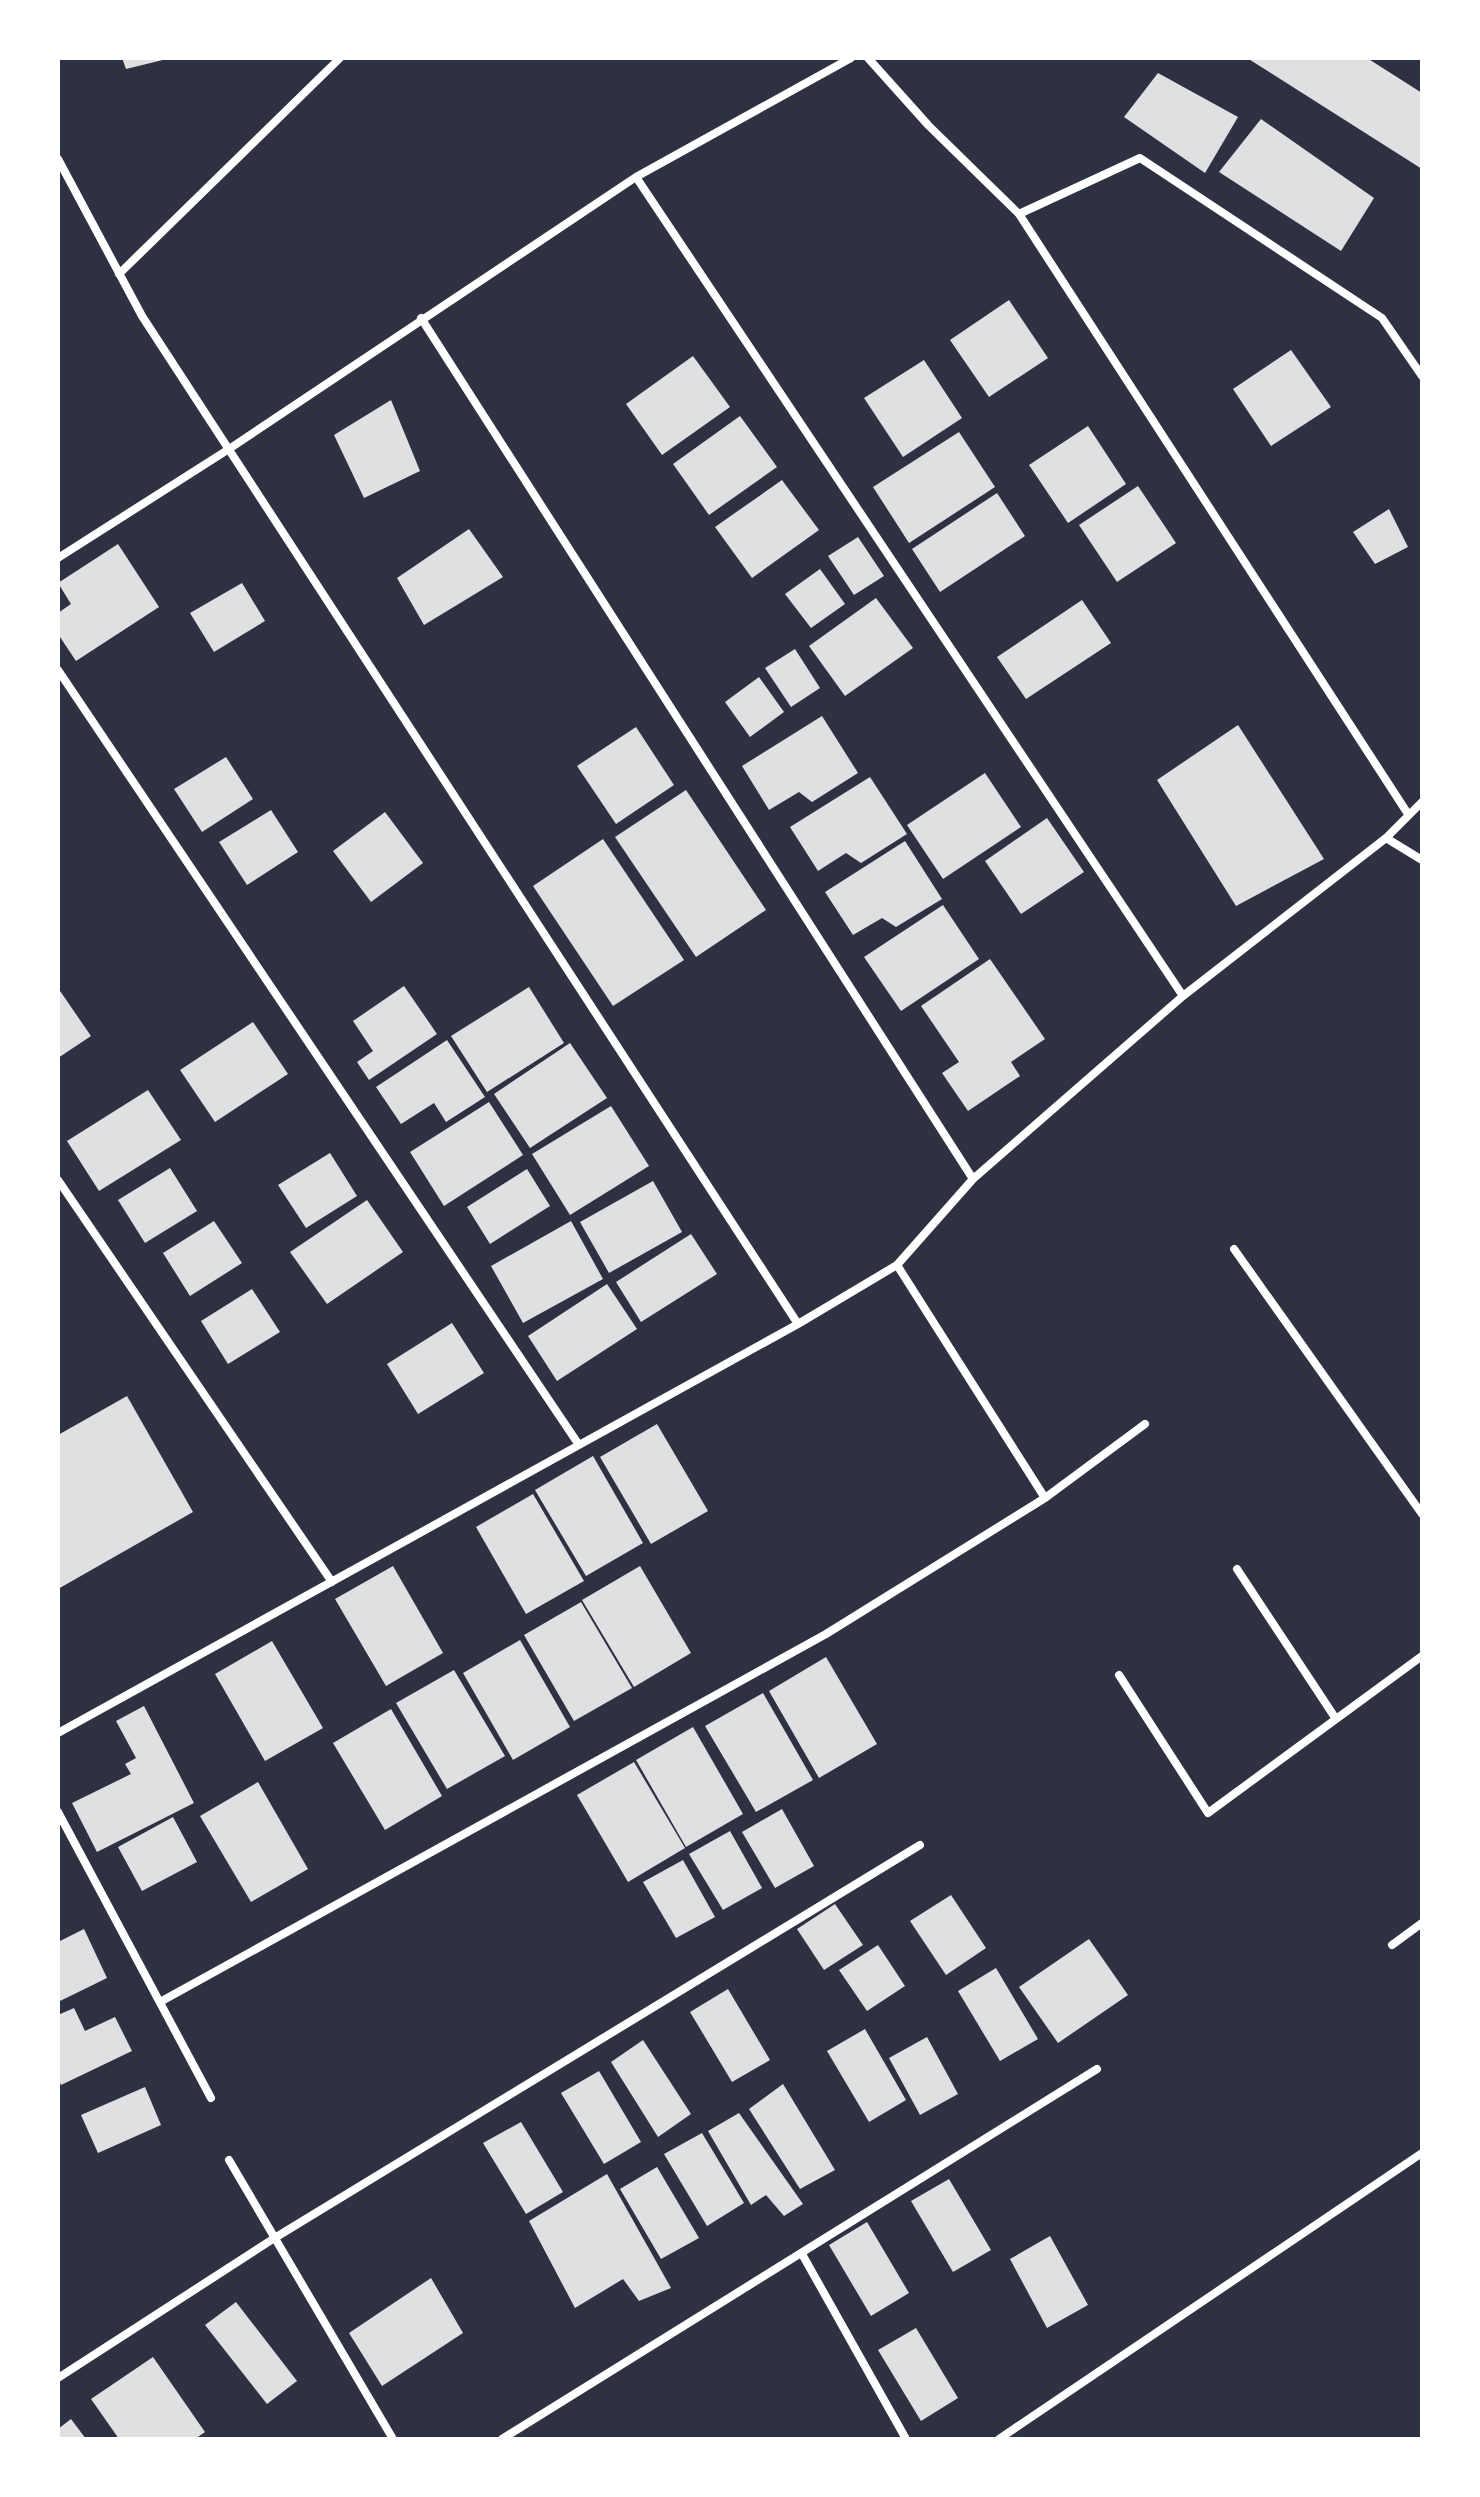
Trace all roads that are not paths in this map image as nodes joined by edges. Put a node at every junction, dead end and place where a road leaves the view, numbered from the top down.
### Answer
1 (340, 58) edge
2 (851, 58) edge
3 (868, 58) edge
4 (58, 159) edge
5 (636, 177) junction
6 (1019, 214) junction
7 (119, 274) junction
8 (421, 318) junction
9 (1422, 376) edge
10 (229, 449) junction
11 (58, 558) edge
12 (58, 670) edge
13 (1422, 802) edge
14 (1408, 814) junction
15 (1386, 838) junction
16 (1422, 860) edge
17 (1183, 996) junction
18 (973, 1179) junction
19 (58, 1180) edge
20 (1234, 1249) dead end
21 (897, 1265) junction
22 (798, 1324) junction
23 (1145, 1424) dead end
24 (579, 1445) junction
25 (1045, 1498) junction
26 (1422, 1514) edge
27 (1237, 1569) dead end
28 (332, 1582) junction
29 (1422, 1656) edge
30 (1119, 1675) dead end
31 (1336, 1719) junction
32 (58, 1733) edge
33 (58, 1812) edge
34 (920, 1845) dead end
35 (1422, 1923) edge
36 (1392, 1945) dead end
37 (160, 2002) junction
38 (1097, 2069) dead end
39 (211, 2098) dead end
40 (1422, 2153) edge
41 (229, 2160) dead end
42 (273, 2239) junction
43 (802, 2254) junction
44 (58, 2378) edge
45 (393, 2439) edge
46 (502, 2439) edge
47 (906, 2439) edge
48 (999, 2439) edge

1 - 7 street
2 - 5 street
3 - 6 street
4 - 7 street
5 - 8 street
5 - 17 street
6 - 9 street
6 - 14 street
7 - 10 street
8 - 10 street
8 - 18 street
10 - 11 street
10 - 22 street
12 - 24 street
13 - 14 street
14 - 15 street
15 - 16 street
15 - 17 street
17 - 18 street
18 - 21 street
19 - 28 street
20 - 26 street
21 - 22 street
21 - 25 street
22 - 24 street
23 - 25 street
24 - 28 street
25 - 37 street
27 - 31 street
28 - 32 street
29 - 31 street
30 - 31 street
33 - 37 street
34 - 42 street
35 - 36 street
37 - 39 street
38 - 43 street
40 - 48 street
41 - 42 street
42 - 44 street
42 - 45 street
43 - 46 street
43 - 47 street

